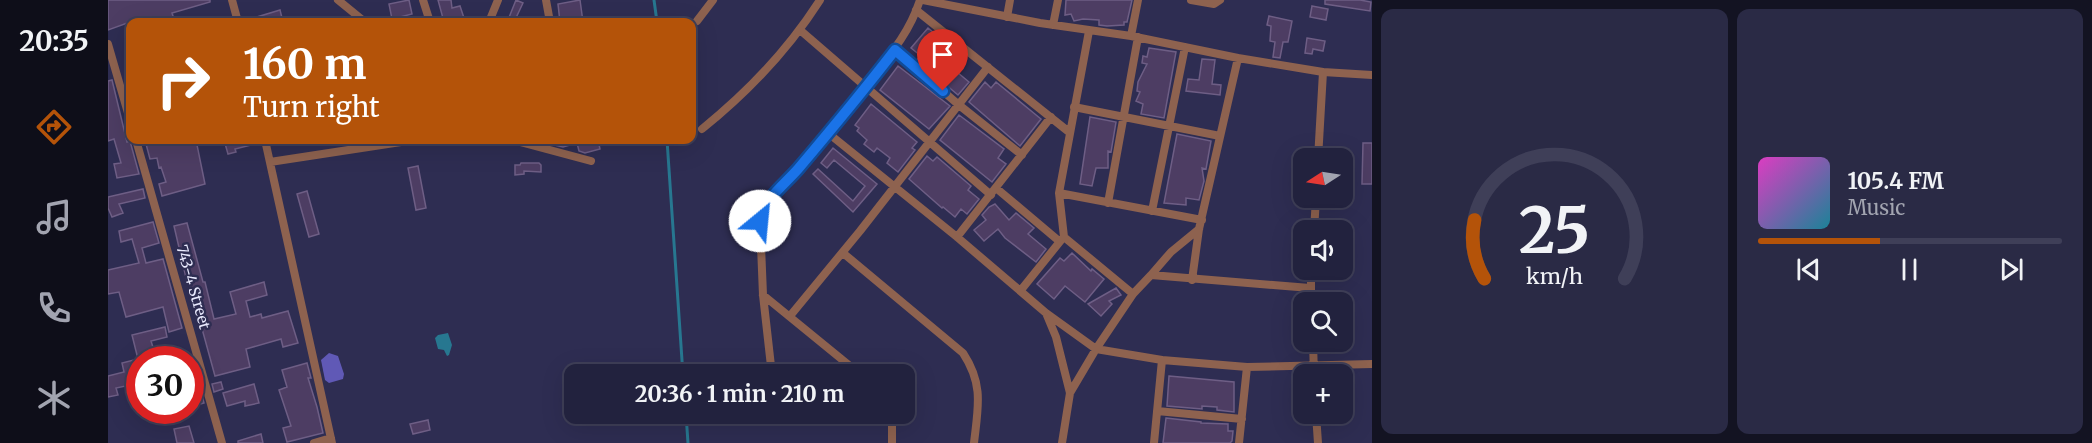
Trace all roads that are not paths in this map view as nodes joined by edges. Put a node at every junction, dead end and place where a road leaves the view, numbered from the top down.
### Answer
1 (232, 0) edge
2 (338, 0) edge
3 (423, 0) edge
4 (498, 0) edge
5 (546, 0) edge
6 (713, 0) edge
7 (820, 0) edge
8 (921, 0) edge
9 (1010, 0) edge
10 (1058, 0) edge
11 (1138, 0) edge
12 (1191, 0) edge
13 (1220, 0) edge
14 (916, 10) junction
15 (1007, 17) junction
16 (237, 18) edge
17 (361, 18) edge
18 (429, 18) edge
19 (491, 18) edge
20 (549, 18) edge
21 (697, 21) dead end
22 (1053, 25) junction
23 (800, 30) junction
24 (1089, 31) junction
25 (1134, 37) junction
26 (108, 44) edge
27 (1185, 47) junction
28 (895, 50) junction
29 (1238, 58) junction
30 (988, 67) junction
31 (1323, 72) junction
32 (1372, 75) edge
33 (865, 86) junction
34 (959, 105) junction
35 (126, 106) edge
36 (1074, 107) junction
37 (1124, 116) junction
38 (1051, 117) junction
39 (1168, 125) junction
40 (702, 129) dead end
41 (1069, 132) junction
42 (828, 133) junction
43 (1220, 136) junction
44 (930, 141) junction
45 (137, 144) edge
46 (266, 144) edge
47 (388, 144) edge
48 (527, 144) edge
49 (1319, 148) edge
50 (1022, 155) junction
51 (591, 161) dead end
52 (270, 162) junction
53 (894, 187) junction
54 (994, 191) junction
55 (1059, 193) junction
56 (1108, 203) junction
57 (1152, 211) junction
58 (1200, 225) junction
59 (957, 237) junction
60 (1062, 239) junction
61 (843, 252) junction
62 (1151, 275) junction
63 (1192, 280) junction
64 (1310, 280) edge
65 (1310, 288) junction
66 (1021, 290) junction
67 (1310, 292) edge
68 (1133, 294) junction
69 (763, 295) junction
70 (1046, 313) junction
71 (790, 316) junction
72 (1096, 349) junction
73 (1162, 360) junction
74 (771, 364) edge
75 (848, 364) edge
76 (1372, 364) edge
77 (1353, 366) edge
78 (1247, 367) junction
79 (1293, 370) edge
80 (1070, 393) junction
81 (1157, 411) junction
82 (1242, 419) junction
83 (892, 424) edge
84 (1317, 424) edge
85 (332, 441) edge
86 (222, 443) edge
87 (314, 443) edge
88 (892, 443) edge
89 (974, 443) edge
90 (1062, 443) edge
91 (1154, 443) edge
92 (1239, 443) edge
93 (1318, 443) edge

1 - 16 street
2 - 17 street
3 - 18 street
4 - 19 street
5 - 20 street
6 - 21 street
7 - 23 street
8 - 14 street
8 - 15 street
9 - 15 street
10 - 22 street
11 - 25 street
12 - 13 street
14 - 28 street
14 - 30 street
15 - 22 street
22 - 24 street
23 - 33 street
23 - 40 street
24 - 25 street
24 - 36 street
25 - 27 street
25 - 37 street
26 - 35 street
27 - 29 street
27 - 39 street
28 - 33 street
28 - 34 street
29 - 31 street
29 - 43 street
30 - 34 street
30 - 38 street
31 - 32 street
31 - 49 street
33 - 42 street
33 - 44 street
34 - 44 street
34 - 50 street
36 - 37 street
36 - 41 street
37 - 39 street
37 - 56 street
38 - 41 street
38 - 50 street
39 - 43 street
39 - 57 street
41 - 55 street
42 - 53 street
42 - 69 street
43 - 58 street
44 - 53 street
44 - 54 street
45 - 86 street, 743-4 Street
46 - 52 street
47 - 52 street
48 - 51 street
50 - 54 street
52 - 85 street
53 - 59 street
53 - 61 street
54 - 59 street
54 - 60 street
55 - 56 street
55 - 60 street
56 - 57 street
57 - 58 street
58 - 62 street
58 - 63 street
59 - 66 street
60 - 66 street
60 - 68 street
61 - 71 street
61 - 89 street
62 - 63 street
62 - 68 street
63 - 65 street
64 - 65 street
65 - 67 street
66 - 70 street
68 - 72 street
69 - 71 street
69 - 74 street
70 - 72 street
70 - 80 street
71 - 75 street
72 - 73 street
72 - 80 street
73 - 78 street
73 - 81 street
76 - 77 street
78 - 79 street
78 - 82 street
80 - 90 street
81 - 82 street
81 - 91 street
82 - 92 street
83 - 88 street
84 - 93 street
85 - 87 street

